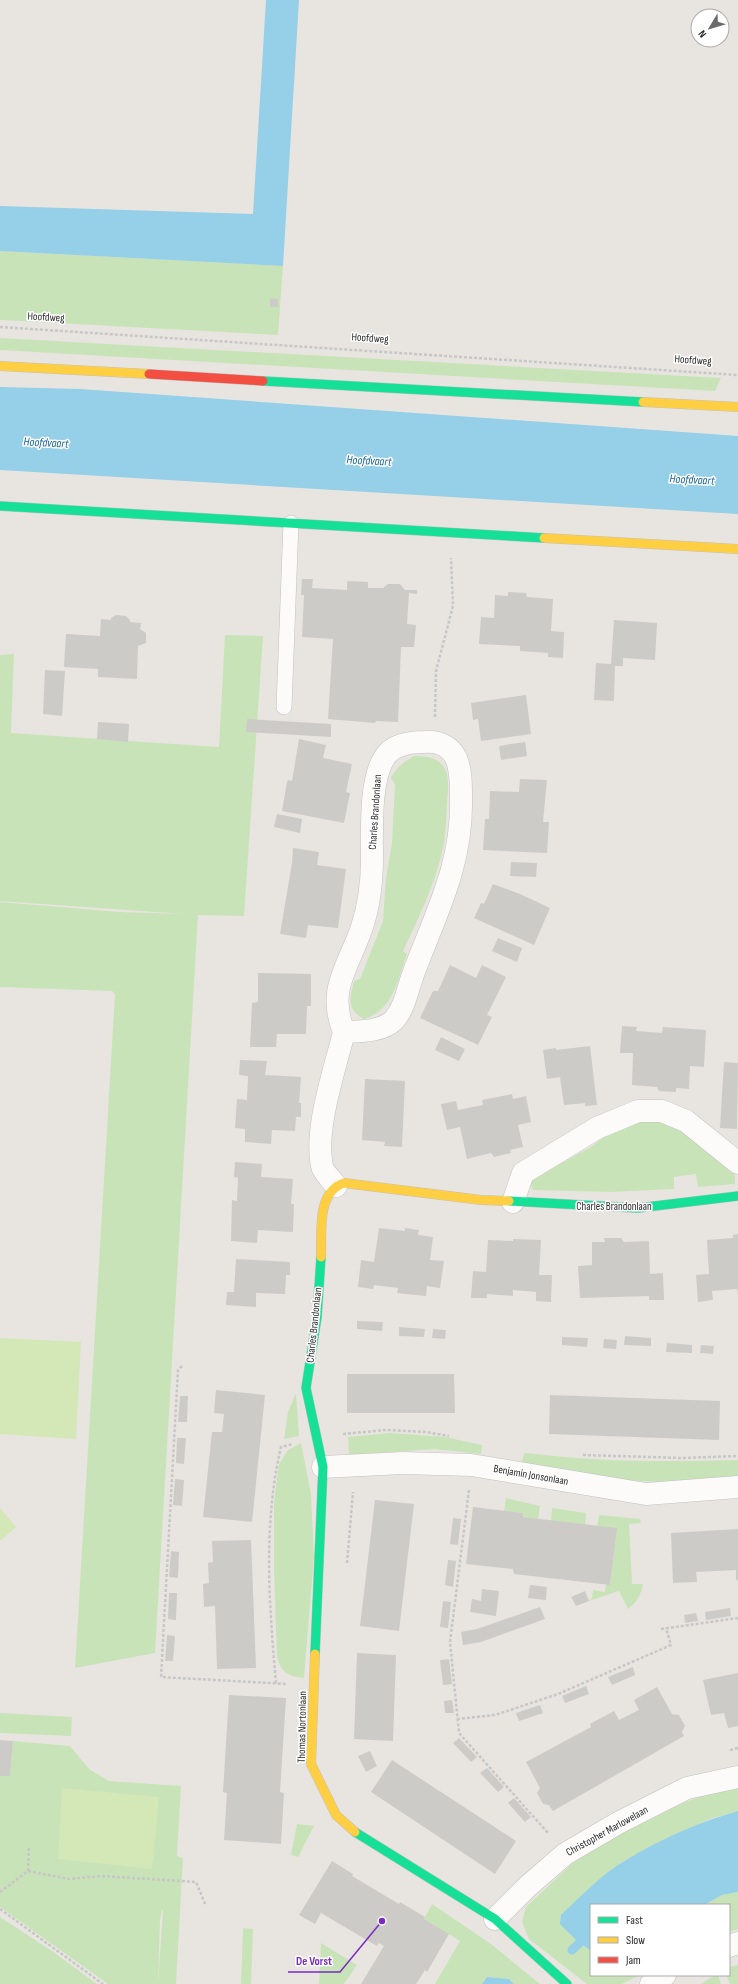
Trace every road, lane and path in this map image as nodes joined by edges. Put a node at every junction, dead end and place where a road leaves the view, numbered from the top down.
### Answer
1 (0, 327) edge
2 (0, 366) edge
3 (738, 375) edge
4 (738, 407) edge
5 (0, 506) edge
6 (291, 523) junction
7 (452, 532) junction
8 (738, 549) edge
9 (284, 707) dead end
10 (434, 741) junction
11 (344, 1032) junction
12 (738, 1163) edge
13 (336, 1186) junction
14 (738, 1196) edge
15 (513, 1202) junction
16 (182, 1366) dead end
17 (472, 1465) junction
18 (323, 1467) junction
19 (738, 1487) edge
20 (353, 1491) dead end
21 (347, 1571) dead end
22 (738, 1618) edge
23 (666, 1628) junction
24 (661, 1629) dead end
25 (314, 1685) junction
26 (457, 1719) junction
27 (738, 1778) edge
28 (29, 1846) dead end
29 (565, 1854) junction
30 (28, 1871) junction
31 (0, 1892) edge
32 (206, 1906) dead end
33 (0, 1910) edge
34 (495, 1919) junction
35 (663, 1976) edge
36 (103, 1984) edge
37 (567, 1984) edge
38 (651, 1984) edge

1 - 3 path, Hoofdweg
2 - 4 street
5 - 6 street
6 - 7 street
6 - 9 lane
7 - 8 street
7 - 10 path
10 - 11 street, Charles Brandonlaan
10 - 11 street
11 - 13 street, Charles Brandonlaan
12 - 15 street
13 - 15 street, Charles Brandonlaan
13 - 18 street, Charles Brandonlaan
14 - 15 street, Charles Brandonlaan
16 - 25 path
17 - 18 street, Benjamin Jonsonlaan
17 - 19 street, Benjamin Jonsonlaan
17 - 26 path
18 - 25 street, Thomas Nortonlaan
20 - 21 path
22 - 23 path
23 - 24 path
23 - 26 path
25 - 34 street, Thomas Nortonlaan
26 - 29 path
27 - 29 street, Christopher Marlowelaan
28 - 30 path
29 - 34 street, Christopher Marlowelaan
30 - 31 path
30 - 32 path
33 - 36 path
34 - 37 street, Thomas Nortonlaan
35 - 38 street

